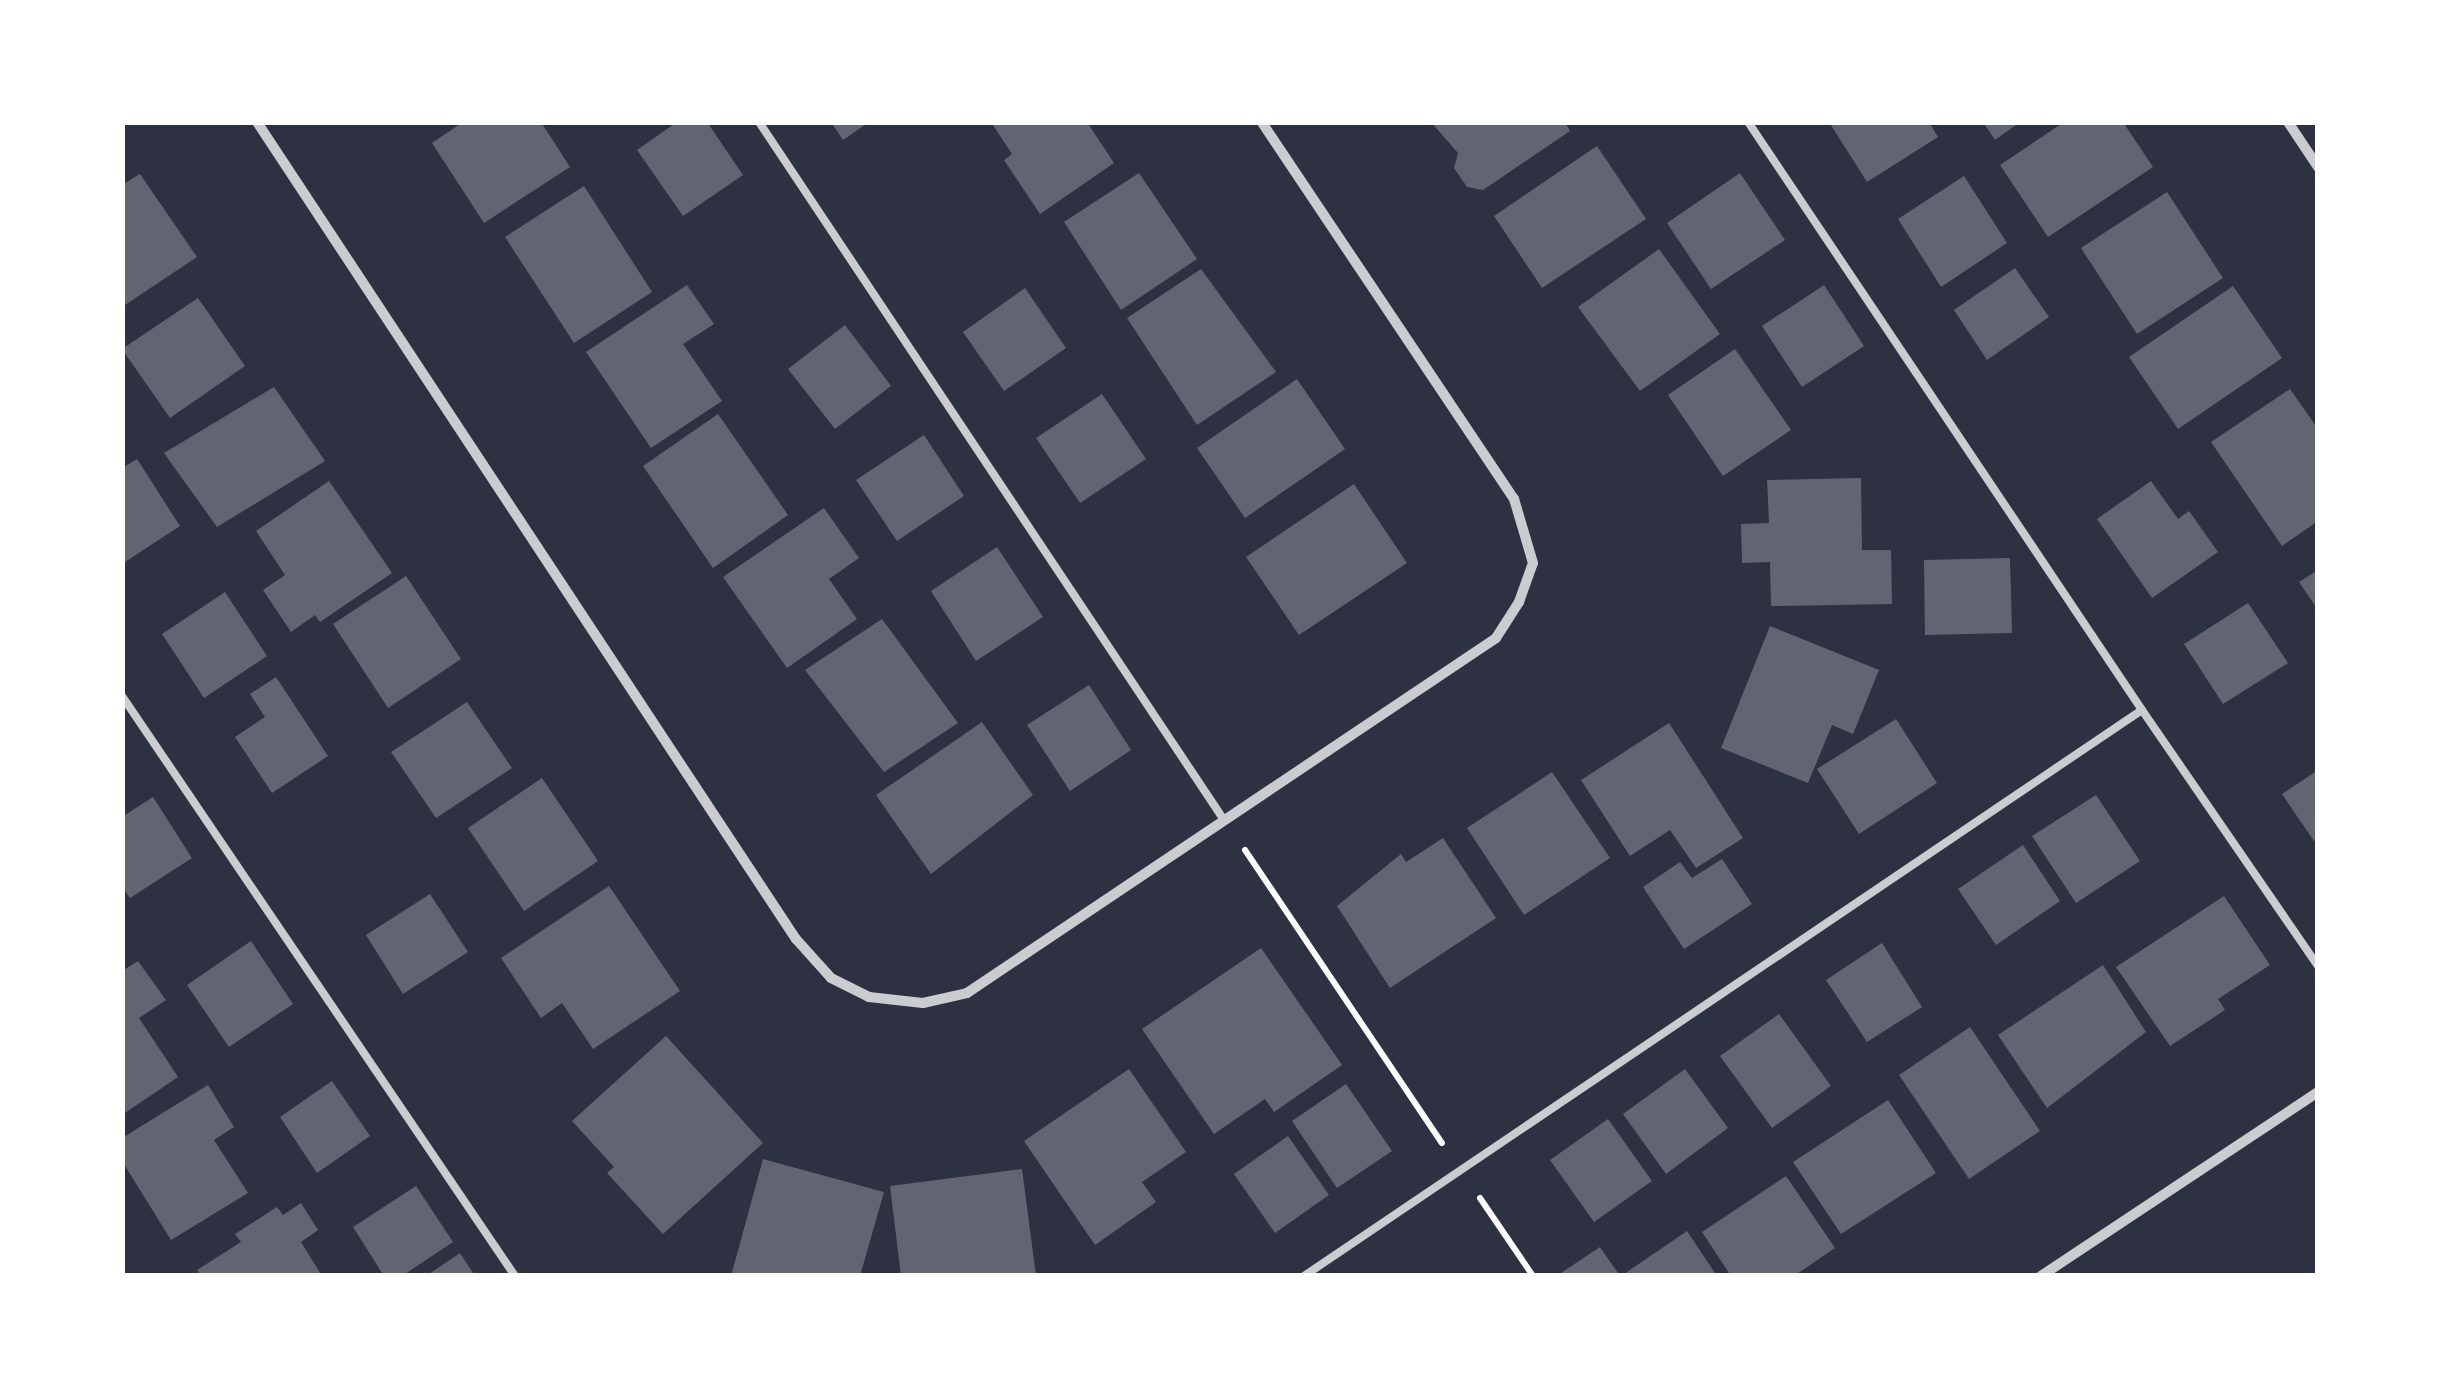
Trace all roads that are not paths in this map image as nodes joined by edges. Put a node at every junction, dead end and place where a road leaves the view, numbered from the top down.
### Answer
1 (257, 122) edge
2 (759, 122) edge
3 (1262, 122) edge
4 (1748, 122) edge
5 (2288, 122) edge
6 (2318, 167) edge
7 (122, 696) edge
8 (2142, 710) junction
9 (1224, 820) junction
10 (2318, 966) edge
11 (2318, 1092) edge
12 (515, 1276) edge
13 (1304, 1276) edge
14 (2041, 1276) edge

1 - 9 street
2 - 9 lane
3 - 9 street
4 - 8 lane
5 - 6 street
7 - 12 lane
8 - 10 lane
8 - 13 lane
11 - 14 street

